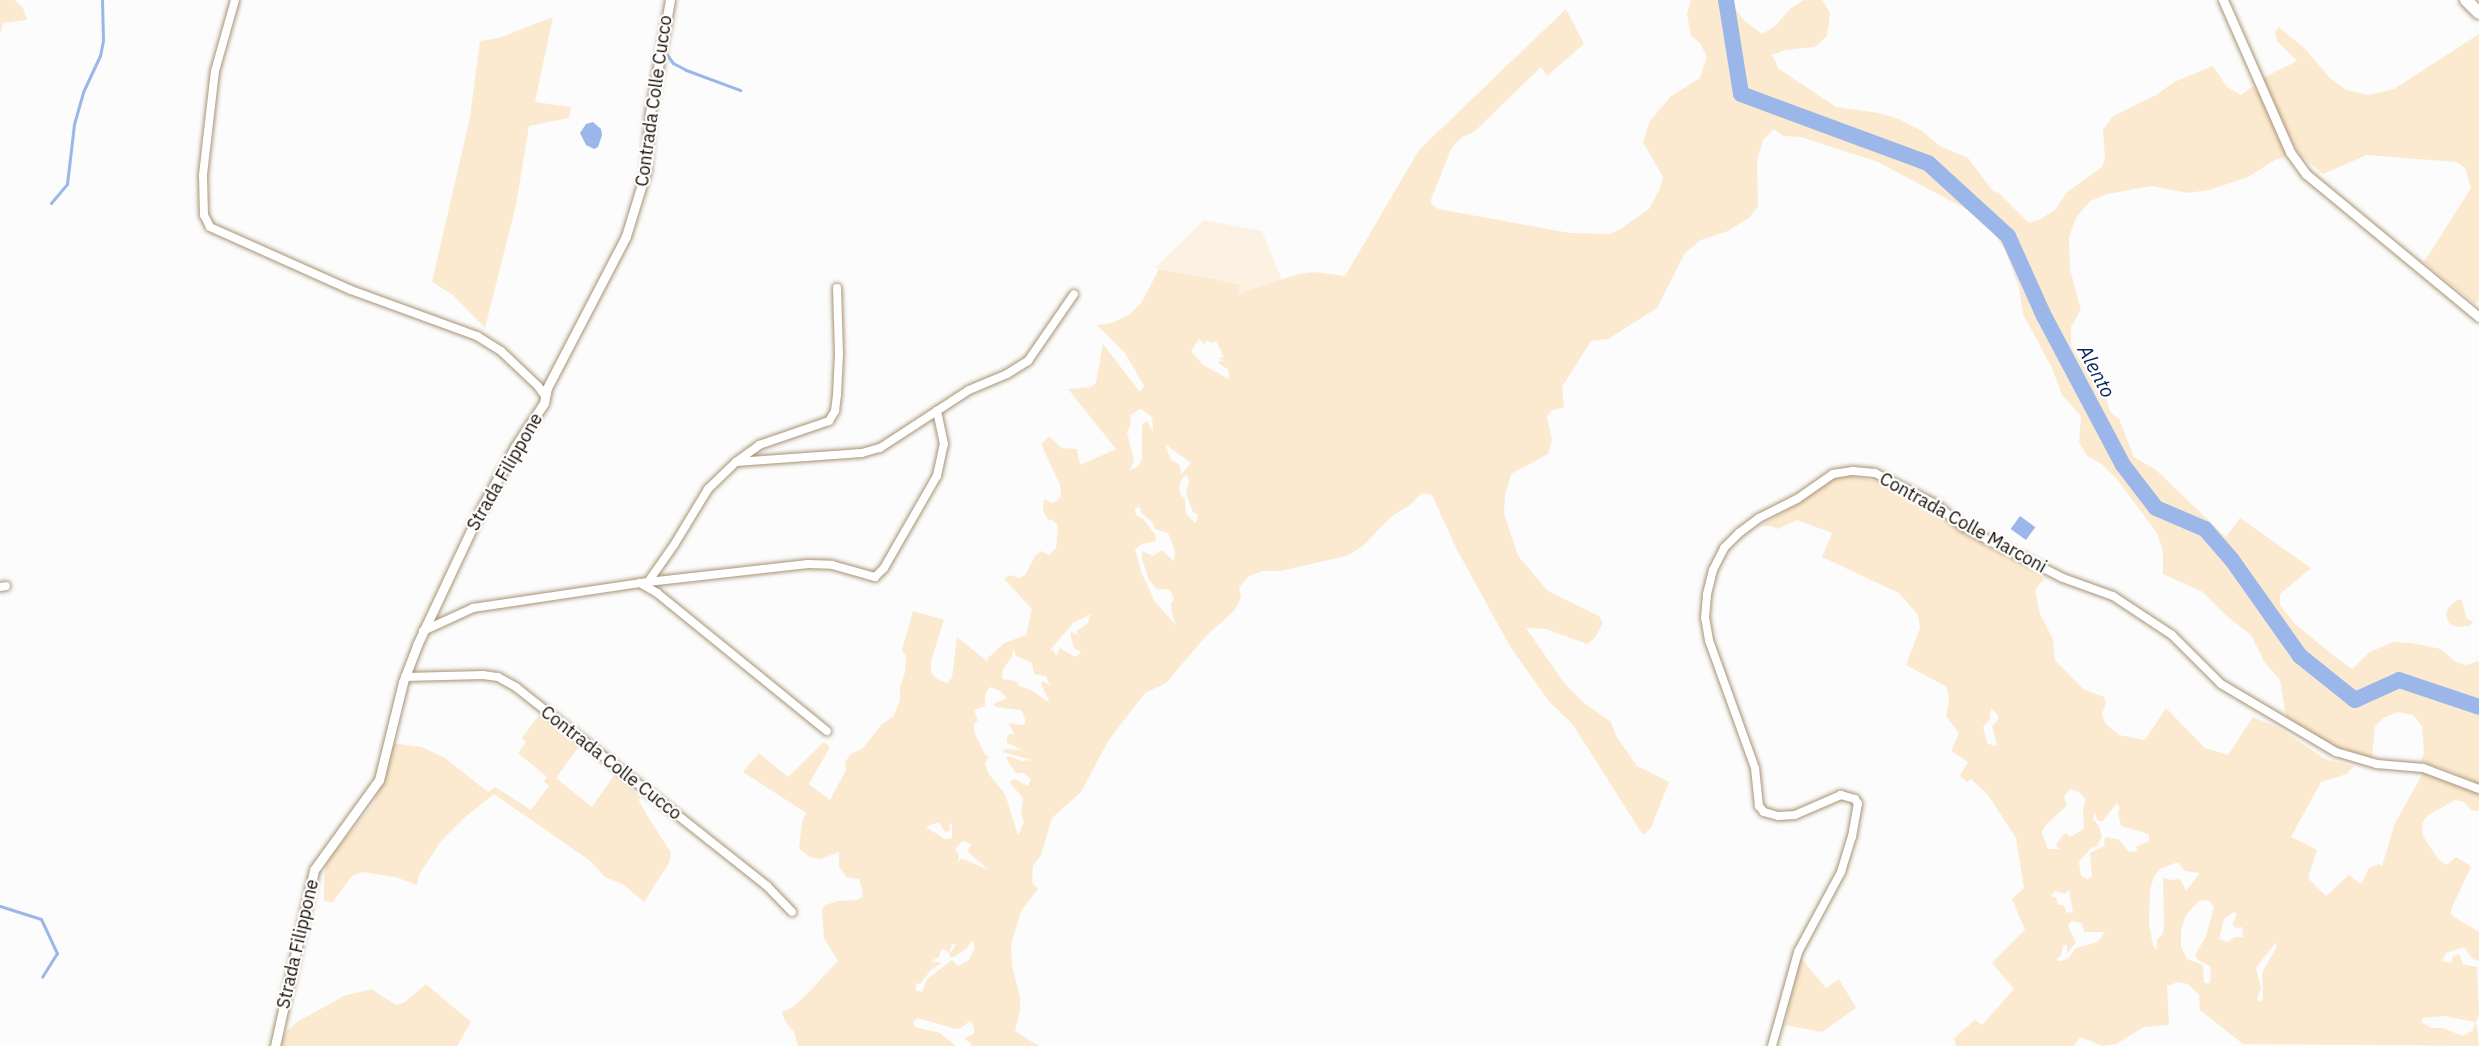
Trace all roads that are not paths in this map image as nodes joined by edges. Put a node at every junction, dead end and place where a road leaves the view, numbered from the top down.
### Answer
1 (235, 0) edge
2 (670, 0) edge
3 (2223, 0) edge
4 (2466, 0) edge
5 (2479, 13) edge
6 (837, 288) dead end
7 (1074, 294) dead end
8 (2479, 317) edge
9 (545, 396) junction
10 (937, 411) junction
11 (736, 462) junction
12 (644, 582) junction
13 (423, 631) junction
14 (405, 677) junction
15 (827, 731) dead end
16 (2479, 789) edge
17 (792, 912) dead end
18 (274, 1046) edge
19 (1772, 1046) edge

1 - 9 street, Strada Filippone
2 - 9 street, Contrada Colle Cucco
3 - 8 street
4 - 5 highway
6 - 11 street
7 - 10 street
9 - 13 street, Strada Filippone
10 - 11 street
10 - 12 street
11 - 12 street
12 - 13 street
12 - 15 street
13 - 14 street, Strada Filippone
14 - 17 street, Contrada Colle Cucco
14 - 18 street, Strada Filippone
16 - 19 street, Contrada Colle Marconi

